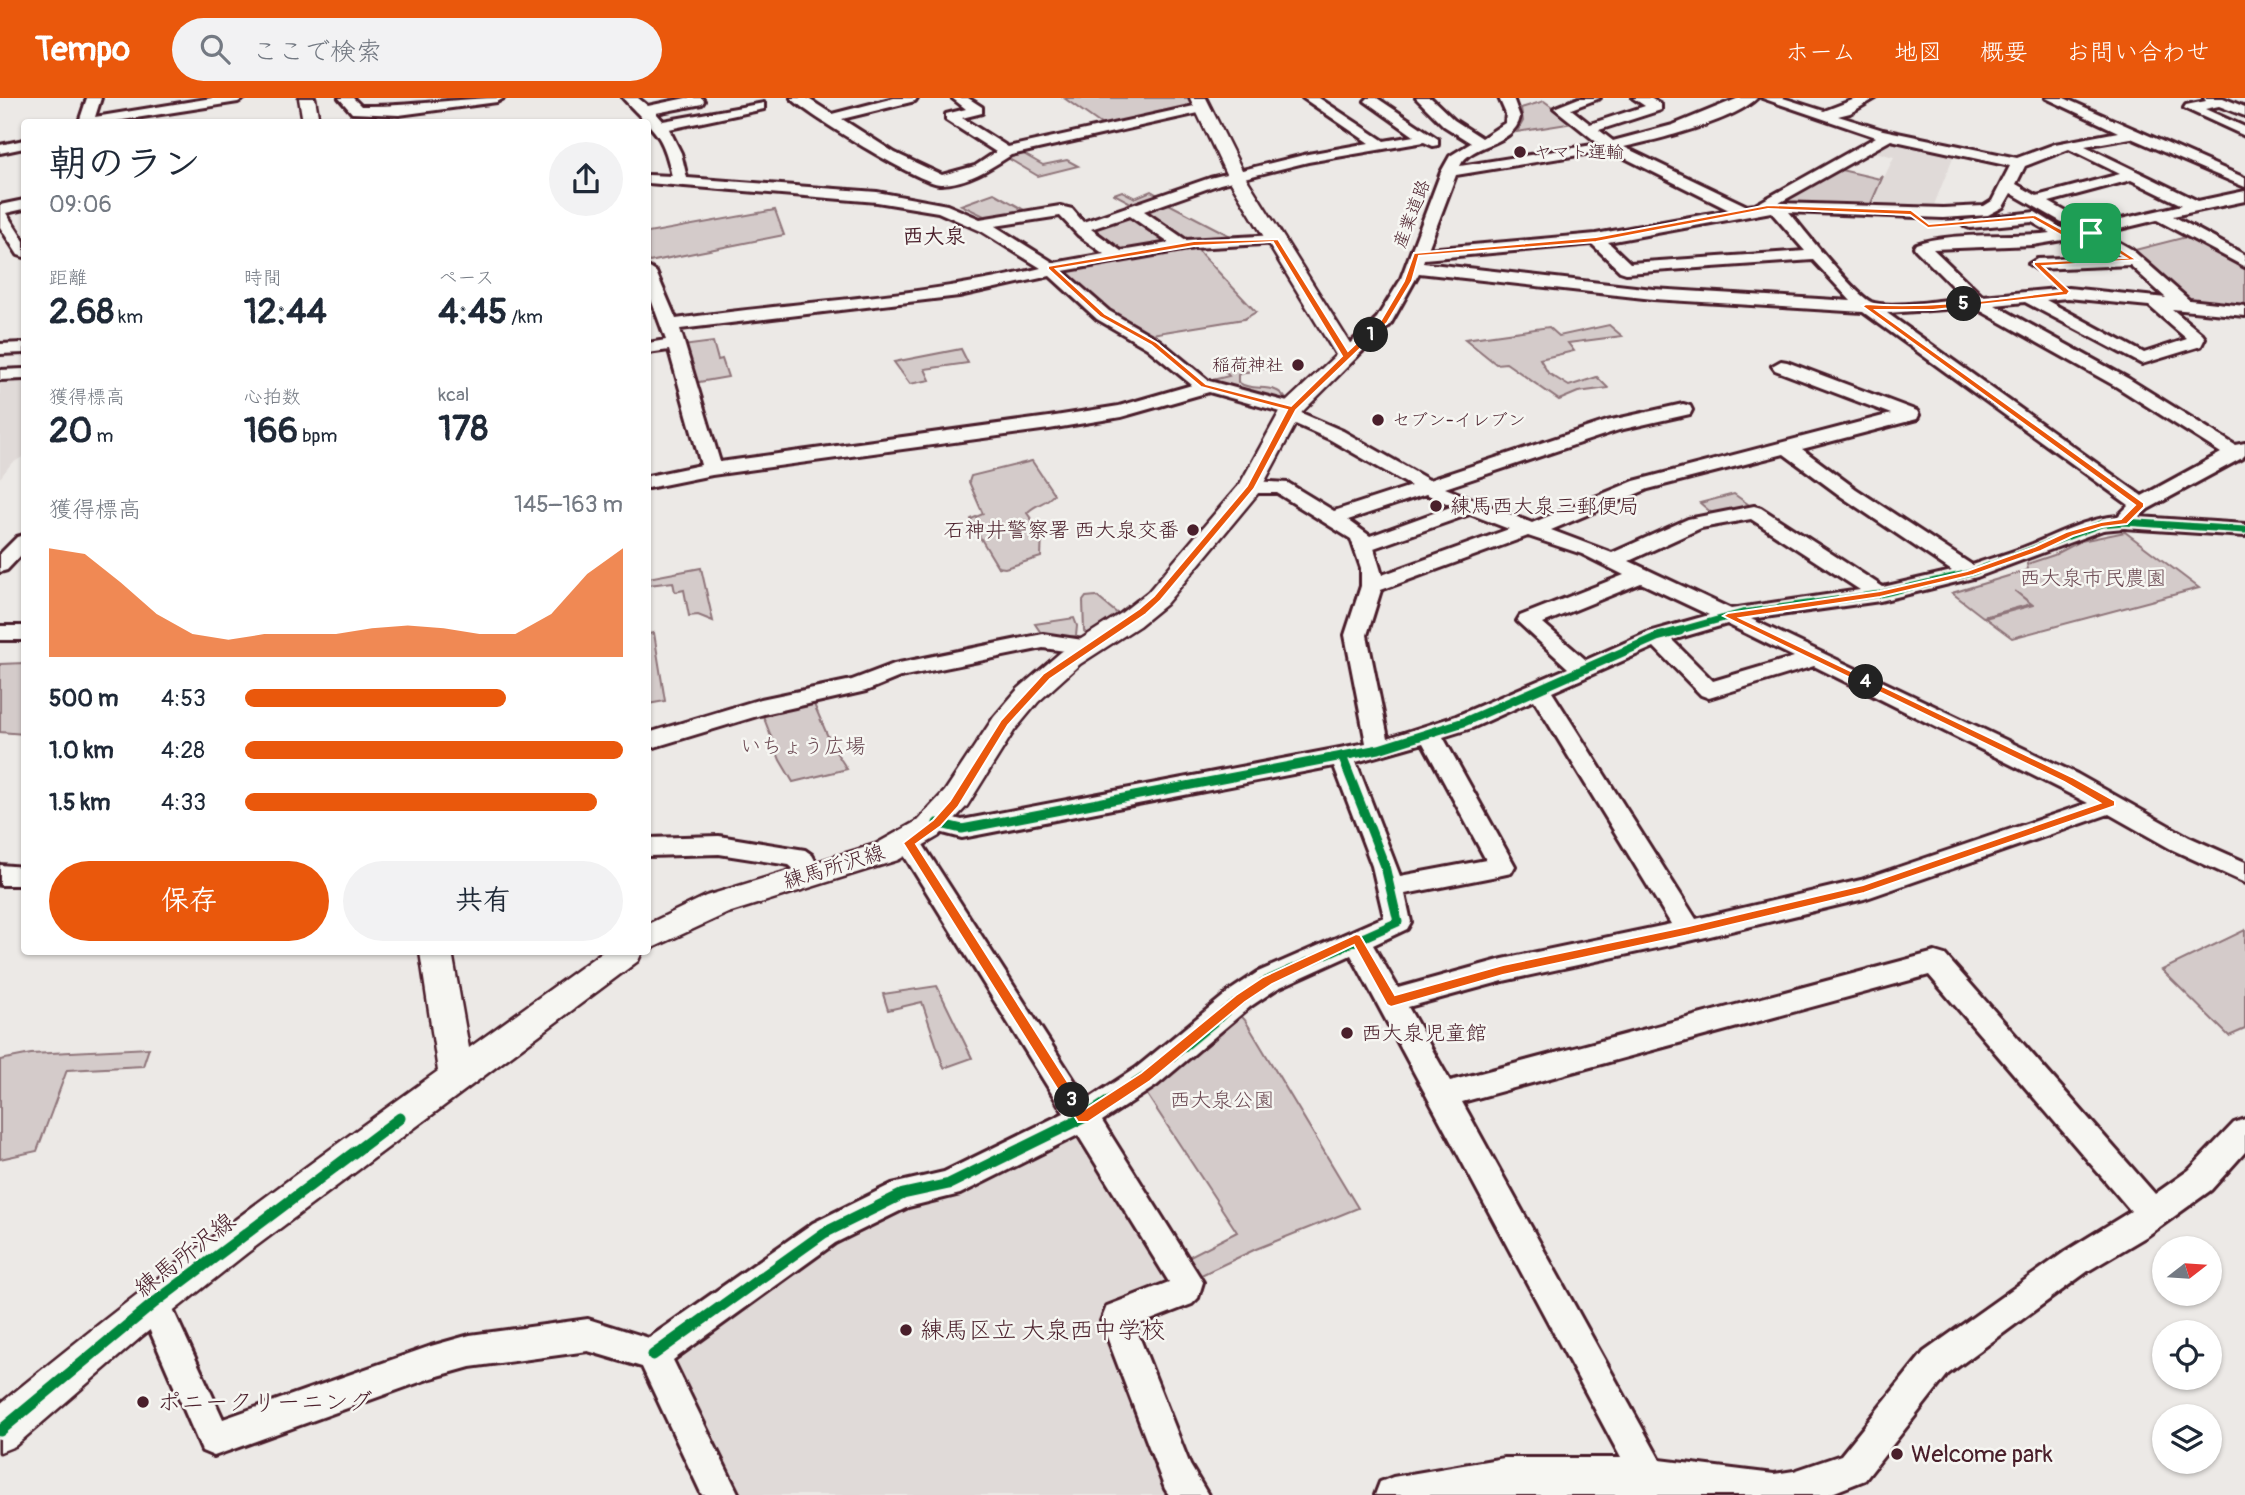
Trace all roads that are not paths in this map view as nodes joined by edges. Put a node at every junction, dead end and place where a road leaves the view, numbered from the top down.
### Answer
1 (94, 98) edge
2 (238, 98) edge
3 (307, 98) edge
4 (630, 98) edge
5 (693, 98) edge
6 (798, 98) edge
7 (910, 98) edge
8 (959, 98) edge
9 (1310, 98) edge
10 (1389, 98) edge
11 (1423, 98) edge
12 (1506, 98) edge
13 (1593, 98) edge
14 (1640, 98) edge
15 (1750, 98) edge
16 (1769, 98) edge
17 (1869, 98) edge
18 (2053, 98) edge
19 (487, 99) edge
20 (2215, 100) edge
21 (1200, 103) edge
22 (1362, 103) junction
23 (759, 106) dead end
24 (350, 107) edge
25 (433, 107) junction
26 (2242, 109) edge
27 (1329, 110) junction
28 (646, 111) junction
29 (1822, 116) junction
30 (454, 117) dead end
31 (831, 118) junction
32 (87, 119) edge
33 (105, 119) edge
34 (310, 119) edge
35 (661, 126) junction
36 (1588, 129) junction
37 (2245, 132) edge
38 (2133, 133) junction
39 (1888, 136) junction
40 (1425, 138) junction
41 (1480, 143) junction
42 (21, 145) edge
43 (1381, 145) junction
44 (2072, 145) junction
45 (1611, 146) junction
46 (0, 149) edge
47 (1006, 152) junction
48 (1458, 156) junction
49 (2020, 163) junction
50 (1448, 172) junction
51 (2133, 175) junction
52 (1237, 176) junction
53 (651, 179) edge
54 (941, 180) junction
55 (680, 181) junction
56 (2245, 183) edge
57 (2009, 186) junction
58 (2245, 196) edge
59 (2036, 201) junction
60 (933, 205) junction
61 (2194, 205) junction
62 (21, 206) edge
63 (1762, 207) junction
64 (0, 209) edge
65 (1134, 211) junction
66 (1911, 212) junction
67 (0, 215) edge
68 (2159, 215) junction
69 (979, 224) junction
70 (1928, 226) junction
71 (1080, 228) junction
72 (2091, 233) junction
73 (1685, 236) junction
74 (2069, 237) junction
75 (1596, 239) junction
76 (1276, 240) junction
77 (2014, 242) junction
78 (1949, 244) junction
79 (1183, 245) junction
80 (21, 247) edge
81 (1816, 255) junction
82 (1119, 257) junction
83 (2134, 260) junction
84 (1414, 261) junction
85 (2245, 262) edge
86 (1716, 263) junction
87 (2037, 264) junction
88 (1626, 268) junction
89 (1052, 269) junction
90 (651, 279) edge
91 (2067, 293) junction
92 (1653, 294) junction
93 (2029, 298) junction
94 (2154, 302) junction
95 (1979, 303) junction
96 (2184, 305) junction
97 (1866, 306) junction
98 (2245, 311) edge
99 (670, 325) junction
100 (674, 344) junction
101 (21, 348) edge
102 (651, 348) edge
103 (0, 349) edge
104 (1347, 356) junction
105 (1781, 366) dead end
106 (21, 374) edge
107 (0, 375) edge
108 (1207, 387) junction
109 (1683, 410) dead end
110 (1291, 412) junction
111 (1787, 447) junction
112 (2240, 451) edge
113 (712, 469) junction
114 (651, 481) edge
115 (1425, 486) junction
116 (1251, 487) junction
117 (2141, 505) junction
118 (1469, 507) junction
119 (1334, 519) junction
120 (2123, 522) junction
121 (1530, 529) junction
122 (2245, 530) edge
123 (21, 544) edge
124 (1364, 545) junction
125 (1612, 561) junction
126 (0, 566) edge
127 (1969, 573) junction
128 (1642, 575) junction
129 (1372, 586) junction
130 (1880, 594) junction
131 (1728, 616) junction
132 (0, 633) edge
133 (21, 633) edge
134 (1657, 637) junction
135 (1088, 646) junction
136 (1815, 658) junction
137 (1582, 668) junction
138 (1538, 689) junction
139 (1430, 734) junction
140 (651, 740) edge
141 (1379, 749) junction
142 (1342, 756) junction
143 (2111, 804) junction
144 (937, 823) junction
145 (909, 843) junction
146 (651, 847) edge
147 (2244, 872) edge
148 (0, 875) edge
149 (810, 875) junction
150 (21, 876) edge
151 (1391, 887) junction
152 (1689, 930) junction
153 (651, 937) edge
154 (1356, 939) junction
155 (436, 955) edge
156 (622, 955) edge
157 (1391, 1002) junction
158 (456, 1076) junction
159 (1442, 1095) junction
160 (1083, 1118) junction
161 (2245, 1132) edge
162 (2153, 1214) junction
163 (154, 1303) junction
164 (653, 1355) junction
165 (0, 1431) edge
166 (1650, 1476) junction
167 (721, 1495) edge
168 (1190, 1495) edge
169 (1393, 1495) edge

1 - 32 street
2 - 33 street
3 - 34 main road
4 - 28 street
5 - 28 street
6 - 31 street
7 - 31 street
8 - 47 street
9 - 27 street
10 - 22 street
11 - 41 street
12 - 41 street, 産業道路
13 - 36 street
14 - 36 street
15 - 45 street
16 - 29 street
17 - 29 street
18 - 38 street
19 - 25 street
20 - 26 street
20 - 37 street
21 - 47 street
21 - 52 main road
22 - 27 street
22 - 40 street
23 - 35 street
24 - 25 street
25 - 30 street
27 - 43 street
28 - 35 street
29 - 39 street
31 - 54 street
35 - 55 street
36 - 45 street
38 - 44 street
38 - 56 street
39 - 49 street
39 - 63 street
40 - 43 street
40 - 48 street
41 - 48 street, 産業道路
42 - 46 street
43 - 52 street
44 - 49 street
44 - 51 street
45 - 50 street
45 - 63 street
47 - 54 street
48 - 50 street, 産業道路
49 - 57 street
50 - 84 street, 産業道路
51 - 59 street
51 - 61 street
52 - 65 street
52 - 76 main road
53 - 55 street
54 - 60 street
55 - 60 street
57 - 59 street
57 - 66 street
58 - 61 street
59 - 72 street
60 - 69 street
61 - 68 street
62 - 64 street
63 - 66 street
63 - 73 street
63 - 81 street
65 - 71 street
65 - 79 street
66 - 70 street
67 - 80 street
68 - 72 street
68 - 85 street
69 - 71 street
69 - 89 street
70 - 74 street
70 - 78 street
71 - 82 street
72 - 74 street
72 - 83 street
73 - 75 street
73 - 86 street
74 - 77 street
75 - 84 street
75 - 88 street
76 - 79 street
76 - 104 main road
77 - 78 street
77 - 87 street
78 - 95 street
79 - 82 street
81 - 86 street
81 - 97 street
82 - 89 street
83 - 87 street
83 - 96 street
84 - 92 street
84 - 104 street, 産業道路
86 - 88 street
87 - 91 street
88 - 92 street
89 - 99 street
89 - 108 street
90 - 99 street
91 - 93 street
91 - 94 street
92 - 97 street
93 - 94 street
93 - 95 street
94 - 96 street
95 - 97 street
95 - 112 street
96 - 98 street
97 - 117 street
99 - 100 street
100 - 102 street
100 - 113 street
101 - 103 street
104 - 110 main road, 練馬所沢線
105 - 111 street
106 - 107 street
108 - 110 street
108 - 113 street
109 - 115 street
110 - 115 street
110 - 116 main road, 練馬所沢線
111 - 121 street
111 - 127 street
112 - 117 street
113 - 114 street
115 - 118 street
115 - 119 street
116 - 119 street
116 - 135 main road, 練馬所沢線
117 - 120 street
118 - 121 street
118 - 124 street
119 - 124 street
120 - 122 street
120 - 127 street
121 - 125 street
121 - 129 street
123 - 126 street
124 - 129 street
125 - 128 street
125 - 130 street
127 - 130 street
128 - 131 street
128 - 137 street
129 - 141 street
130 - 131 street
131 - 134 street
131 - 136 street
132 - 133 street
134 - 136 street
134 - 137 street
135 - 140 street
135 - 144 main road, 練馬所沢線
136 - 143 street
137 - 138 street
138 - 139 street
138 - 152 street
139 - 141 street
139 - 151 street
141 - 142 street
142 - 144 street
142 - 151 street
143 - 147 street
143 - 152 street
144 - 145 main road, 練馬所沢線
145 - 149 main road, 練馬所沢線
145 - 160 street
146 - 149 street
148 - 150 street
149 - 153 main road, 練馬所沢線
151 - 154 street
152 - 157 street
154 - 157 street
154 - 160 street
155 - 158 main road
156 - 158 main road, 練馬所沢線
157 - 159 street
158 - 163 main road, 練馬所沢線
159 - 162 street
159 - 166 street
160 - 164 street
160 - 168 street
161 - 162 street
162 - 166 street
163 - 164 street
163 - 165 main road, 練馬所沢線
164 - 167 street
166 - 169 street

